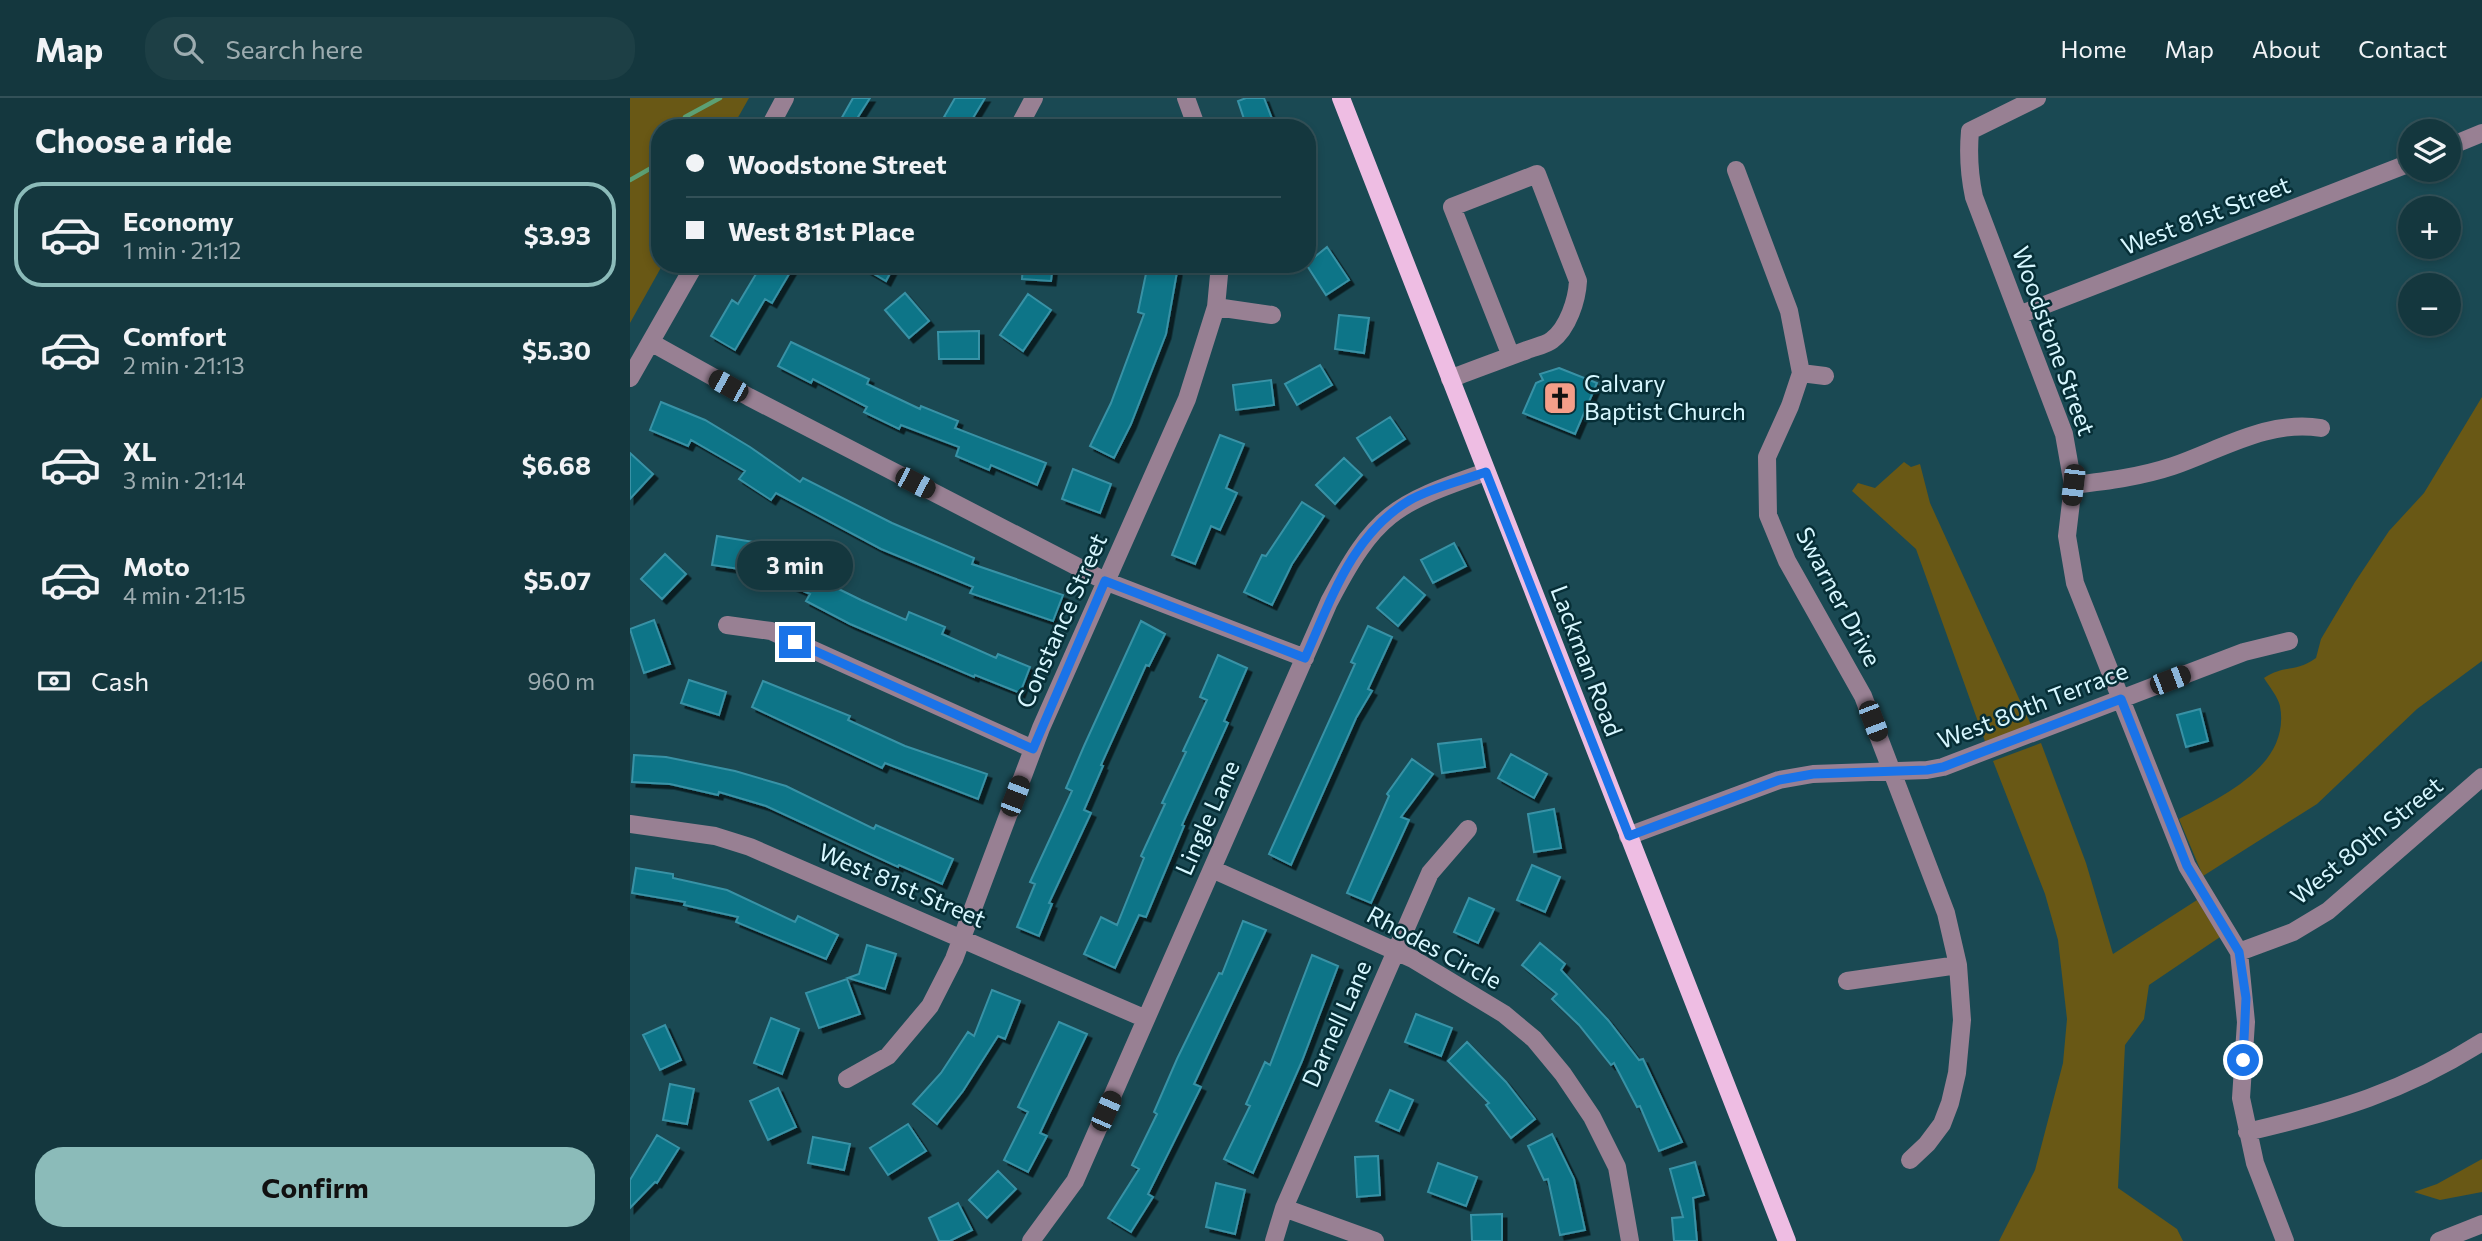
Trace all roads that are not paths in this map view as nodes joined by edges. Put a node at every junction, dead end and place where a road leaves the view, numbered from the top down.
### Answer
1 (785, 98) edge
2 (1034, 98) edge
3 (1186, 98) edge
4 (1341, 98) edge
5 (2037, 98) edge
6 (774, 119) edge
7 (1023, 119) edge
8 (1194, 119) edge
9 (2478, 136) edge
10 (2461, 142) edge
11 (2482, 155) edge
12 (2398, 168) edge
13 (1735, 170) dead end
14 (690, 273) edge
15 (1219, 273) edge
16 (1216, 307) junction
17 (1272, 315) dead end
18 (2019, 315) junction
19 (652, 343) junction
20 (1511, 356) junction
21 (1801, 373) junction
22 (1825, 376) dead end
23 (630, 378) edge
24 (1450, 379) junction
25 (2321, 428) dead end
26 (1486, 472) junction
27 (2073, 485) junction
28 (1105, 581) junction
29 (727, 625) dead end
30 (2289, 641) dead end
31 (1305, 658) junction
32 (2121, 699) junction
33 (1033, 749) junction
34 (1892, 772) junction
35 (2482, 777) edge
36 (630, 824) edge
37 (1468, 830) dead end
38 (1629, 836) junction
39 (1212, 869) junction
40 (962, 938) junction
41 (1396, 951) junction
42 (2239, 952) junction
43 (1958, 965) junction
44 (1847, 981) dead end
45 (1146, 1019) junction
46 (2482, 1041) edge
47 (847, 1079) dead end
48 (2247, 1132) junction
49 (1910, 1160) dead end
50 (1284, 1208) junction
51 (2482, 1224) edge
52 (1031, 1241) edge
53 (1274, 1241) edge
54 (1375, 1241) edge
55 (1630, 1241) edge
56 (1787, 1241) edge
57 (2285, 1241) edge
58 (2439, 1241) edge

1 - 6 street
2 - 7 street
3 - 8 street
4 - 24 main road, Lackman Road
5 - 18 street, Woodstone Street
9 - 10 street
9 - 11 street
12 - 18 street, West 81st Street
13 - 21 street, Swarner Drive
14 - 19 street
15 - 16 street, Constance Street
16 - 17 street
16 - 28 street, Constance Street
18 - 27 street, Woodstone Street
19 - 23 street
19 - 28 street
20 - 20 street
20 - 24 street
21 - 22 street
21 - 34 street, Swarner Drive
24 - 26 main road, Lackman Road
25 - 27 street
26 - 31 street, Lingle Lane
26 - 38 main road, Lackman Road
27 - 32 street, Woodstone Street
28 - 31 street
28 - 33 street, Constance Street
29 - 33 street
30 - 32 street, West 80th Terrace
31 - 39 street, Lingle Lane
32 - 34 street, West 80th Terrace
32 - 42 street, Woodstone Street
33 - 40 street, Constance Street
34 - 38 street, West 80th Terrace
34 - 43 street, Swarner Drive
35 - 42 street, West 80th Street
36 - 40 street, West 81st Street
37 - 41 street, Darnell Lane
38 - 56 main road, Lackman Road
39 - 41 street, Rhodes Circle
39 - 45 street, Lingle Lane
40 - 45 street, West 81st Street
40 - 47 street, Constance Street
41 - 50 street, Darnell Lane
41 - 55 street, Rhodes Circle
42 - 48 street, Woodstone Street
43 - 44 street
43 - 49 street, Swarner Drive
45 - 52 street, Lingle Lane
46 - 48 street
48 - 57 street, Woodstone Street
50 - 53 street, Darnell Lane
50 - 54 street
51 - 58 street

